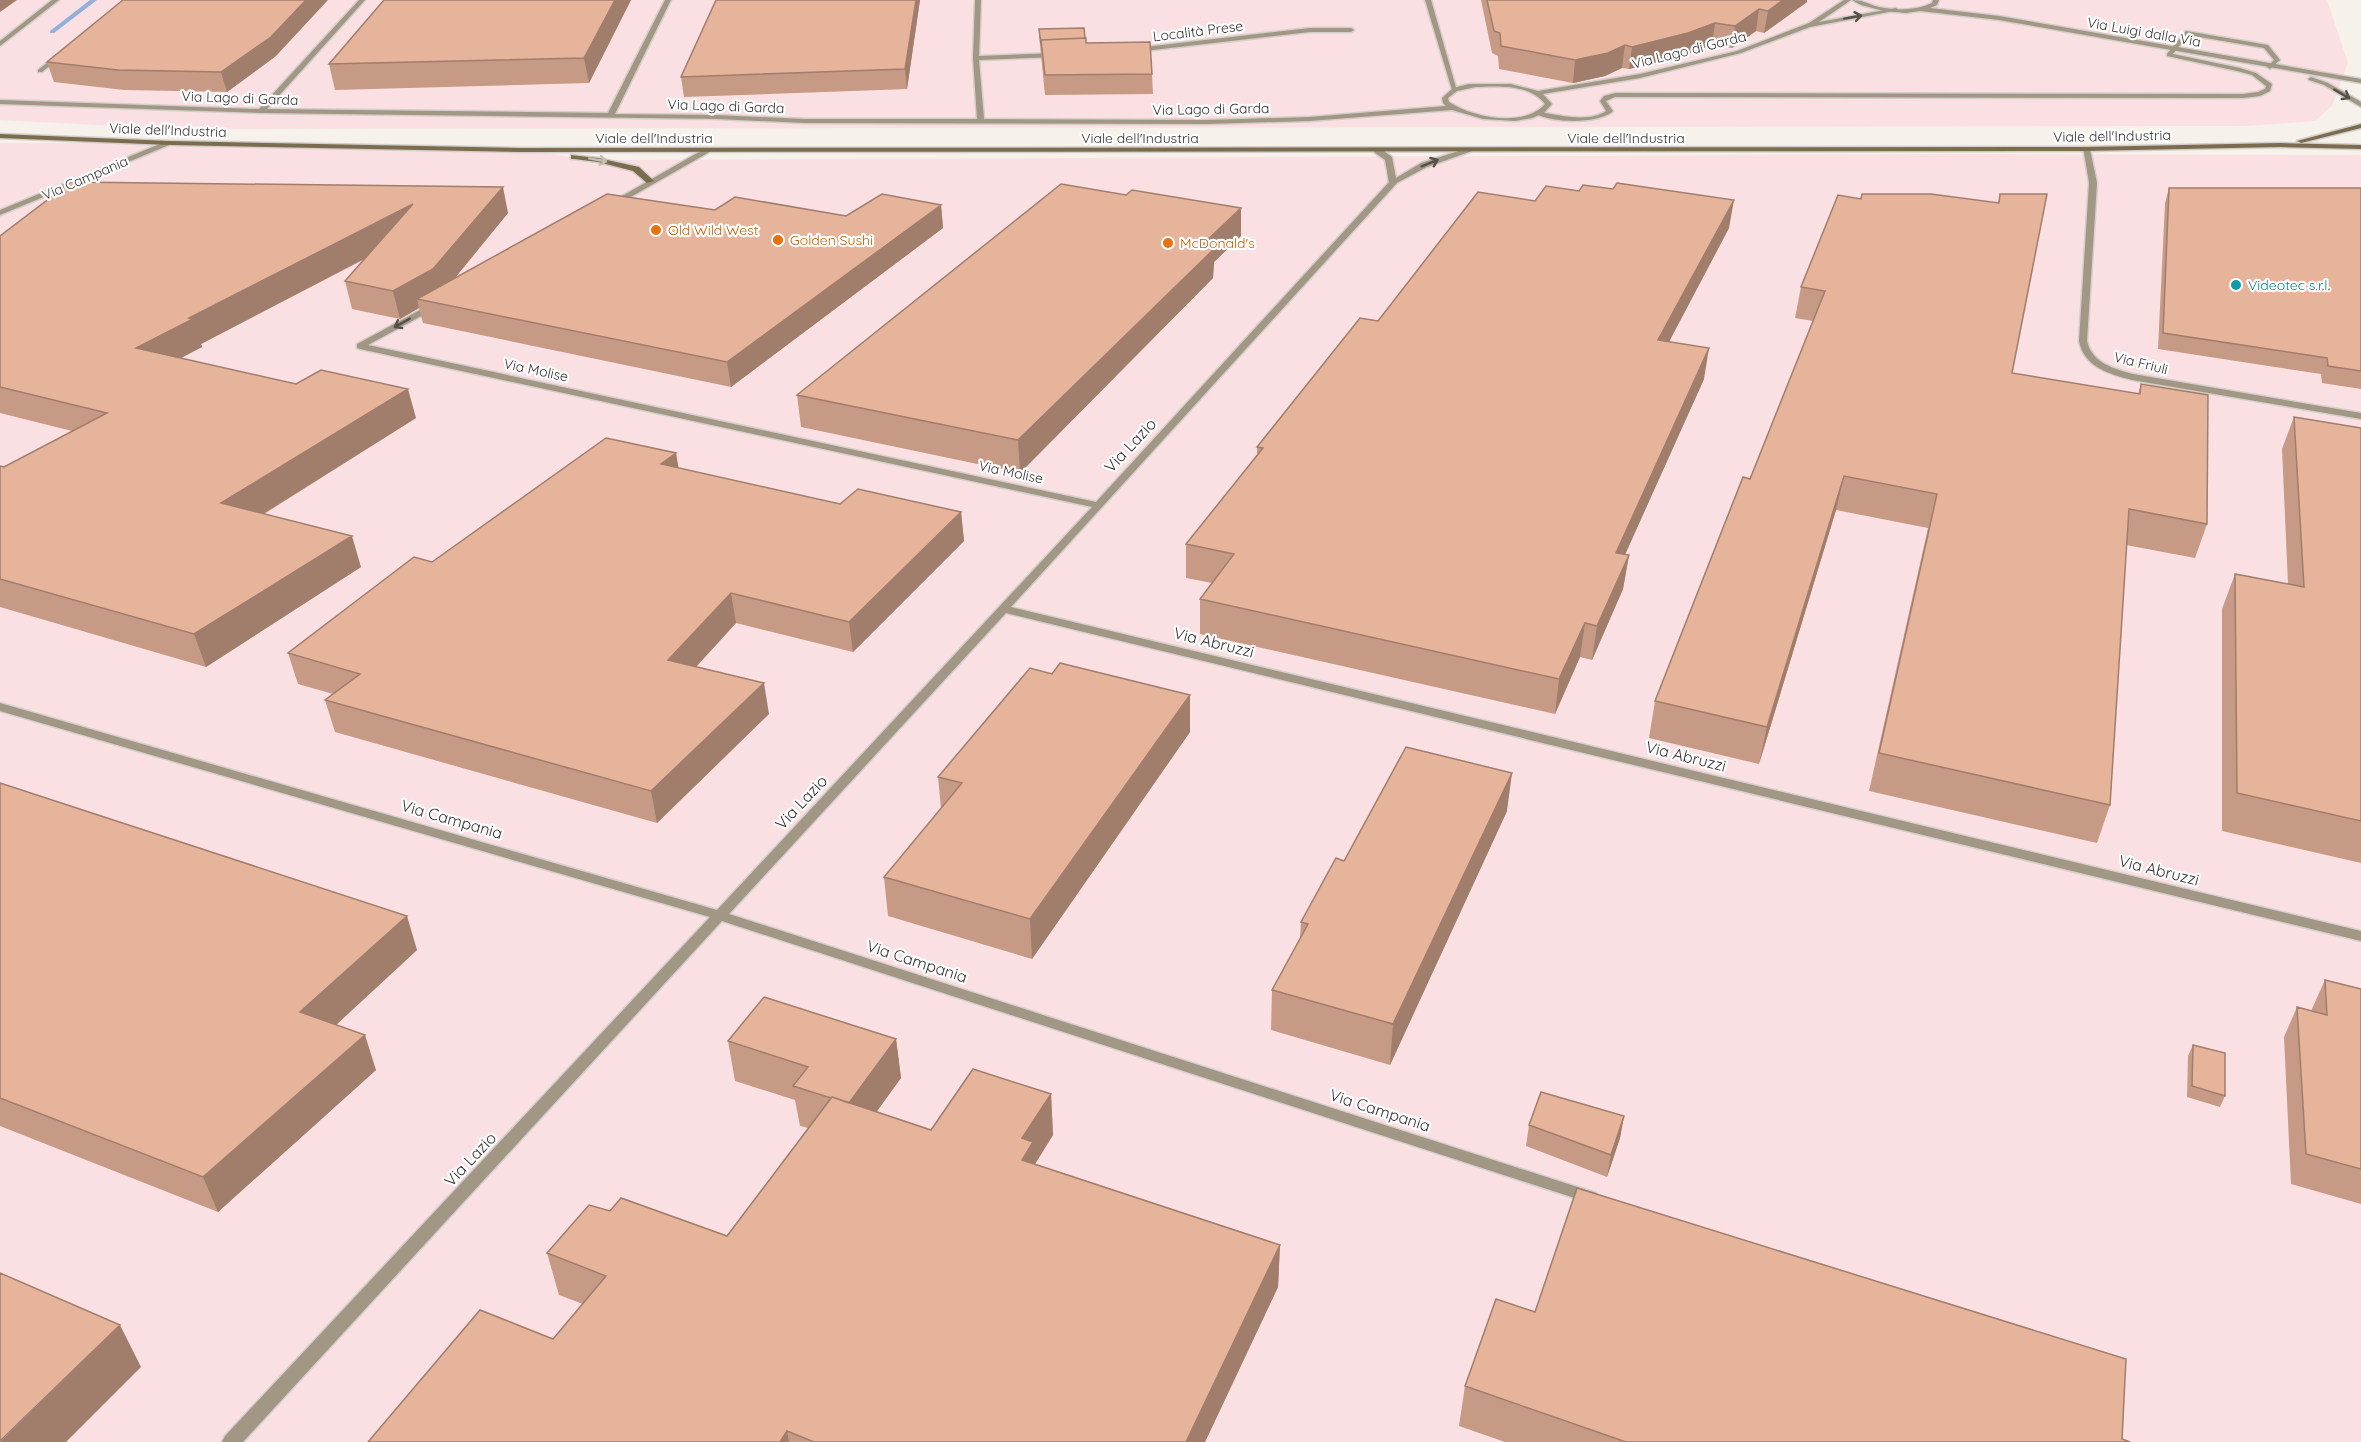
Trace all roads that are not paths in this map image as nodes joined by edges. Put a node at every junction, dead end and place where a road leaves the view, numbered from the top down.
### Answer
1 (56, 0) edge
2 (362, 0) edge
3 (668, 0) edge
4 (978, 0) edge
5 (1428, 0) edge
6 (1848, 0) edge
7 (1855, 0) edge
8 (1936, 0) edge
9 (1920, 9) junction
10 (1896, 10) junction
11 (1999, 18) junction
12 (1809, 26) junction
13 (1351, 30) dead end
14 (0, 44) edge
15 (2175, 48) junction
16 (66, 50) edge
17 (1123, 51) edge
18 (1067, 55) edge
19 (976, 58) junction
20 (2270, 67) junction
21 (2284, 69) junction
22 (40, 71) dead end
23 (2361, 81) edge
24 (1455, 90) junction
25 (1537, 93) junction
26 (0, 102) edge
27 (2361, 105) edge
28 (1451, 108) junction
29 (261, 111) junction
30 (1539, 114) junction
31 (611, 116) junction
32 (981, 122) junction
33 (2361, 126) edge
34 (0, 136) edge
35 (170, 143) junction
36 (2280, 145) junction
37 (2361, 147) edge
38 (2086, 149) junction
39 (519, 150) junction
40 (709, 150) junction
41 (1377, 150) junction
42 (1471, 150) junction
43 (650, 181) junction
44 (1393, 183) junction
45 (602, 210) edge
46 (0, 213) edge
47 (441, 301) edge
48 (2361, 416) edge
49 (1098, 505) junction
50 (1004, 609) junction
51 (0, 707) edge
52 (718, 915) junction
53 (2361, 936) edge
54 (1602, 1201) edge
55 (231, 1442) edge

1 - 14 street
2 - 29 street
3 - 31 street
4 - 19 street
5 - 24 street
6 - 12 street, Via Lago di Garda
7 - 10 street
8 - 9 street
8 - 11 street, Via Luigi dalla Via
9 - 10 street, Via Luigi dalla Via
9 - 11 street, Via Luigi dalla Via
12 -> 10 street, Via Lago di Garda
11 - 15 street, Via Luigi dalla Via
12 - 25 street, Via Lago di Garda
13 - 17 street, Località Prese
15 - 20 street, Via Luigi dalla Via
15 - 20 street
15 - 30 street
16 - 22 street
18 - 19 street
19 - 32 street
20 - 21 street, Via Luigi dalla Via
21 - 23 street, Via Luigi dalla Via
21 -> 27 street, Via Luigi dalla Via
24 - 25 street
24 - 28 street
25 - 30 street
26 - 29 street, Via Lago di Garda
28 - 30 street
28 - 32 street, Via Lago di Garda
29 - 31 street, Via Lago di Garda
31 - 32 street, Via Lago di Garda
33 - 36 main road, Viale dell'Industria
34 - 35 main road, Viale dell'Industria
35 - 39 main road, Viale dell'Industria
35 - 46 street, Via Campania
36 - 37 main road, Viale dell'Industria
36 - 38 main road, Viale dell'Industria
38 - 42 main road, Viale dell'Industria
38 - 48 street, Via Friuli
39 - 40 main road, Viale dell'Industria
39 -> 43 main road
40 - 41 main road, Viale dell'Industria
40 - 43 street
41 - 42 main road, Viale dell'Industria
41 - 44 street
44 -> 42 street, Via Lazio
43 - 45 street
44 - 49 street, Via Lazio
47 -> 49 street, Via Molise
49 - 50 street, Via Lazio
50 - 52 street, Via Lazio
50 - 53 street, Via Abruzzi
51 - 52 street, Via Campania
52 - 54 street, Via Campania
52 - 55 street, Via Lazio

